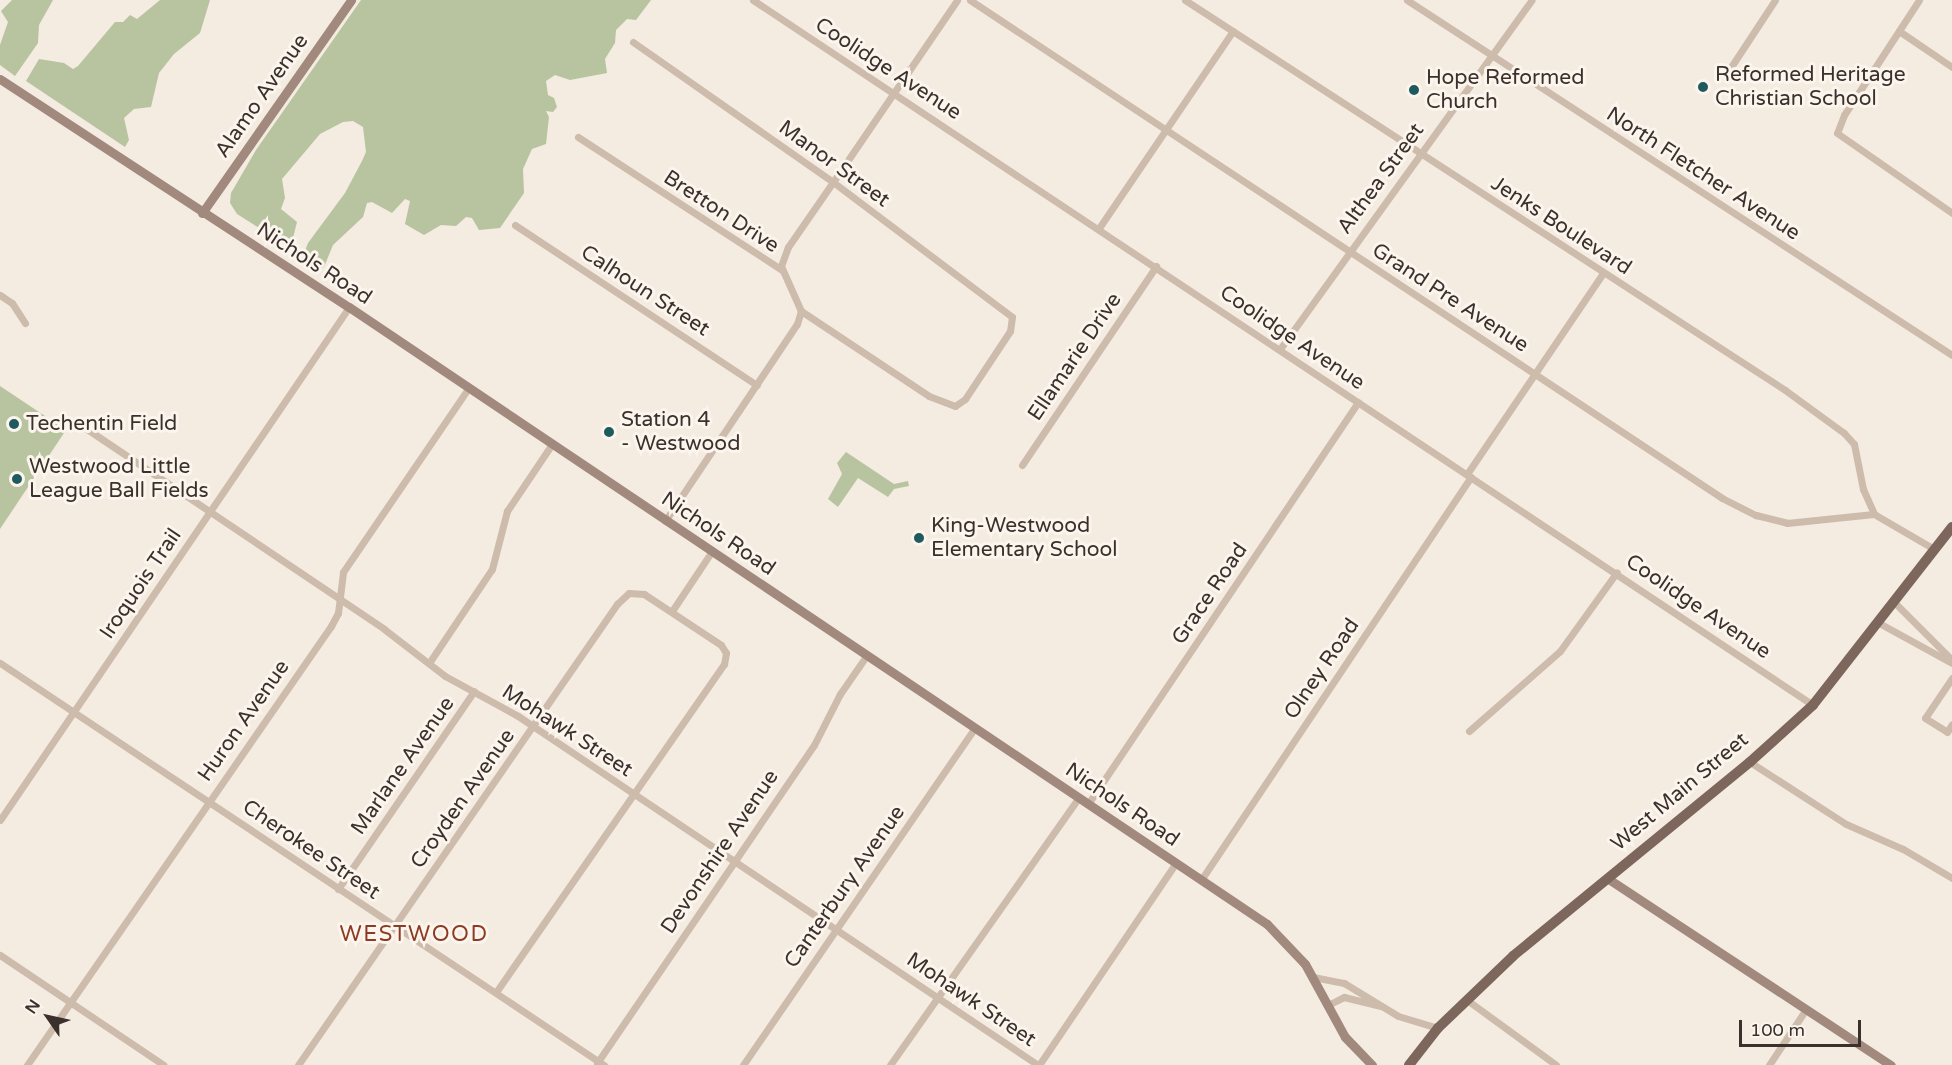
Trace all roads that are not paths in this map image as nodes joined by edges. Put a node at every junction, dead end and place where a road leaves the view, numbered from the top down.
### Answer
1 (351, 0) edge
2 (753, 0) edge
3 (957, 0) edge
4 (970, 0) edge
5 (1185, 0) edge
6 (1407, 0) edge
7 (1532, 0) edge
8 (1775, 0) edge
9 (1919, 0) edge
10 (1233, 31) junction
11 (1899, 31) junction
12 (633, 42) dead end
13 (1492, 56) junction
14 (1952, 66) edge
15 (1731, 67) dead end
16 (0, 79) edge
17 (893, 93) junction
18 (1165, 130) junction
19 (578, 137) dead end
20 (1419, 155) junction
21 (833, 182) junction
22 (202, 213) junction
23 (1952, 213) edge
24 (515, 225) dead end
25 (1099, 228) junction
26 (1349, 251) junction
27 (1156, 266) junction
28 (782, 270) junction
29 (1603, 273) junction
30 (0, 295) edge
31 (349, 307) junction
32 (801, 311) junction
33 (25, 323) dead end
34 (1280, 349) junction
35 (1952, 355) edge
36 (1536, 375) junction
37 (757, 385) junction
38 (468, 389) junction
39 (1358, 402) junction
40 (78, 423) dead end
41 (552, 444) junction
42 (1022, 465) dead end
43 (1469, 476) junction
44 (210, 511) junction
45 (1874, 514) junction
46 (665, 521) junction
47 (1952, 526) edge
48 (1934, 549) junction
49 (712, 551) junction
50 (1617, 572) junction
51 (338, 600) junction
52 (1895, 603) junction
53 (672, 611) junction
54 (1880, 623) junction
55 (867, 655) junction
56 (1952, 661) edge
57 (0, 663) edge
58 (429, 663) junction
59 (1952, 678) edge
60 (474, 692) junction
61 (1813, 705) junction
62 (73, 712) junction
63 (1952, 724) edge
64 (534, 727) junction
65 (975, 728) junction
66 (1469, 731) dead end
67 (1750, 762) junction
68 (634, 795) junction
69 (1079, 797) junction
70 (208, 801) junction
71 (1088, 804) junction
72 (0, 820) edge
73 (734, 860) junction
74 (1176, 863) junction
75 (1607, 878) junction
76 (1952, 878) edge
77 (1201, 880) junction
78 (338, 889) junction
79 (394, 925) junction
80 (835, 930) junction
81 (0, 955) edge
82 (1313, 977) junction
83 (496, 992) junction
84 (937, 997) junction
85 (1467, 1000) junction
86 (70, 1002) junction
87 (1328, 1005) junction
88 (1381, 1006) junction
89 (1806, 1009) junction
90 (1438, 1028) junction
91 (599, 1064) edge
92 (27, 1065) edge
93 (164, 1065) edge
94 (298, 1065) edge
95 (743, 1065) edge
96 (890, 1065) edge
97 (1039, 1065) edge
98 (1372, 1065) edge
99 (1409, 1065) edge
100 (1556, 1065) edge
101 (1769, 1065) edge
102 (1891, 1065) edge

1 - 22 street, Alamo Avenue
2 - 17 street, Coolidge Avenue
3 - 17 street
4 - 18 street, Grand Pre Avenue
5 - 10 street, Jenks Boulevard
6 - 13 street, North Fletcher Avenue
7 - 13 street, Althea Street
8 - 15 street
9 - 11 street
10 - 18 street
10 - 20 street, Jenks Boulevard
11 - 14 street
11 - 23 street
12 - 21 street, Manor Street
13 - 20 street, Althea Street
13 - 35 street, North Fletcher Avenue
16 - 22 street, Nichols Road
17 - 21 street
17 - 25 street, Coolidge Avenue
18 - 25 street
18 - 26 street, Grand Pre Avenue
19 - 28 street, Bretton Drive
20 - 26 street, Althea Street
20 - 29 street, Jenks Boulevard
21 - 28 street
21 - 32 street, Manor Street
22 - 31 street, Nichols Road
24 - 37 street, Calhoun Street
25 - 27 street, Coolidge Avenue
26 - 34 street, Althea Street
26 - 36 street, Grand Pre Avenue
27 - 34 street, Coolidge Avenue
27 - 42 street, Ellamarie Drive
28 - 32 street, Bretton Drive
29 - 36 street, Olney Road
29 - 45 street, Jenks Boulevard
30 - 33 street
31 - 38 street, Nichols Road
31 - 44 street, Iroquois Trail
32 - 37 street
34 - 39 street, Coolidge Avenue
36 - 43 street, Olney Road
36 - 45 street, Grand Pre Avenue
37 - 46 street
38 - 41 street, Nichols Road
38 - 51 street, Huron Avenue
39 - 43 street, Coolidge Avenue
39 - 71 street, Grace Road
40 - 44 street, Mohawk Street
41 - 46 street, Nichols Road
41 - 58 street, Marlane Avenue
43 - 50 street, Coolidge Avenue
43 - 77 street, Olney Road
44 - 51 street, Mohawk Street
44 - 62 street, Iroquois Trail
45 - 48 street
46 - 49 street, Nichols Road
47 - 48 main road, West Main Street
48 - 52 main road, West Main Street
49 - 53 street
49 - 55 street, Nichols Road
50 - 61 street, Coolidge Avenue
50 - 66 street
51 - 58 street, Mohawk Street
51 - 70 street, Huron Avenue
52 - 54 main road, West Main Street
52 - 56 street
53 - 64 street, Croyden Avenue
53 - 68 street
54 - 56 street
54 - 61 main road, West Main Street
55 - 65 street, Nichols Road
55 - 73 street, Devonshire Avenue
57 - 62 street, Cherokee Street
58 - 60 street, Mohawk Street
59 - 63 street
60 - 64 street, Mohawk Street
60 - 78 street, Marlane Avenue
61 - 67 main road, West Main Street
62 - 70 street, Cherokee Street
62 - 72 street, Iroquois Trail
64 - 68 street, Mohawk Street
64 - 79 street, Croyden Avenue
65 - 69 street, Nichols Road
65 - 80 street, Canterbury Avenue
67 - 75 main road, West Main Street
67 - 76 street
68 - 73 street, Mohawk Street
68 - 83 street
69 - 71 street, Nichols Road
69 - 84 street
70 - 78 street, Cherokee Street
70 - 86 street, Huron Avenue
71 - 74 street, Nichols Road
73 - 80 street, Mohawk Street
73 - 91 street, Devonshire Avenue
74 - 77 street, Nichols Road
74 - 97 street
75 - 85 main road, West Main Street
75 - 89 street
77 - 82 street, Nichols Road
78 - 79 street, Cherokee Street
79 - 83 street, Cherokee Street
79 - 94 street, Croyden Avenue
80 - 84 street, Mohawk Street
80 - 95 street, Canterbury Avenue
81 - 86 street
82 - 87 street, Nichols Road
82 - 88 street
83 - 91 street, Cherokee Street
84 - 96 street
84 - 97 street, Mohawk Street
85 - 90 main road, West Main Street
85 - 100 street
86 - 92 street, Huron Avenue
86 - 93 street
87 - 88 street
87 - 98 street, Nichols Road
88 - 90 street
89 - 101 street
89 - 102 street
90 - 99 main road, West Main Street

